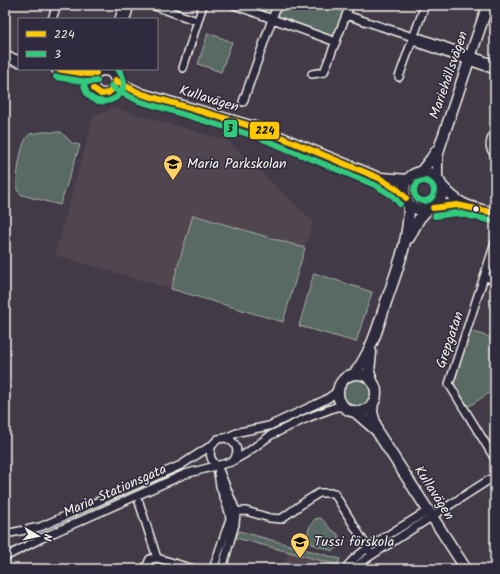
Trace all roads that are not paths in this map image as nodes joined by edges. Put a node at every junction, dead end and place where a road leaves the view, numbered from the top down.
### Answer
1 (57, 5) edge
2 (123, 5) edge
3 (130, 5) edge
4 (152, 5) edge
5 (203, 5) edge
6 (234, 5) edge
7 (277, 5) edge
8 (350, 5) edge
9 (425, 5) edge
10 (486, 8) edge
11 (346, 15) junction
12 (52, 18) edge
13 (119, 18) edge
14 (126, 18) edge
15 (272, 19) junction
16 (198, 21) junction
17 (413, 37) junction
18 (336, 42) junction
19 (5, 52) edge
20 (18, 56) edge
21 (5, 57) edge
22 (469, 58) junction
23 (18, 61) edge
24 (495, 64) edge
25 (183, 68) dead end
26 (61, 70) edge
27 (495, 70) edge
28 (107, 73) edge
29 (312, 74) dead end
30 (399, 77) dead end
31 (92, 85) junction
32 (110, 92) junction
33 (142, 94) junction
34 (243, 102) dead end
35 (495, 128) edge
36 (440, 146) junction
37 (495, 154) edge
38 (420, 173) junction
39 (379, 178) junction
40 (409, 180) junction
41 (439, 182) junction
42 (407, 201) junction
43 (462, 204) junction
44 (430, 209) junction
45 (495, 213) edge
46 (495, 243) edge
47 (405, 245) junction
48 (484, 277) junction
49 (495, 280) edge
50 (371, 348) junction
51 (354, 374) junction
52 (372, 381) junction
53 (339, 387) junction
54 (373, 402) junction
55 (350, 409) junction
56 (378, 433) junction
57 (225, 438) junction
58 (212, 445) junction
59 (495, 459) edge
60 (234, 460) junction
61 (217, 465) junction
62 (495, 476) edge
63 (139, 502) dead end
64 (233, 511) junction
65 (431, 514) junction
66 (5, 534) edge
67 (370, 551) junction
68 (5, 557) edge
69 (157, 558) junction
70 (145, 569) edge
71 (194, 569) edge
72 (213, 569) edge
73 (222, 569) edge
74 (346, 569) edge
75 (352, 569) edge
76 (466, 569) edge

1 - 12 street
2 - 13 street
3 - 14 street
4 - 16 street
5 - 16 street
6 - 15 street
7 - 15 street
8 - 11 street
9 - 17 street
10 - 22 street, Mariehällsvägen
11 - 17 street
11 - 18 street
15 - 18 street
15 - 34 street
16 - 25 street
17 - 22 street
17 - 30 street
18 - 29 street
19 - 20 street
21 - 23 street
22 - 24 street
22 - 27 street
22 - 36 street, Mariehällsvägen
26 - 28 street, Kullavägen
26 - 31 street, Kullavägen
28 - 31 street
28 - 32 street
28 - 33 street, Kullavägen
31 - 32 street, Kullavägen
32 - 33 street, Kullavägen
33 - 39 street, Kullavägen
35 - 37 street
36 - 38 street, Mariehällsvägen
36 - 41 street, Mariehällsvägen
38 - 40 street
38 - 41 street
39 - 40 street, Kullavägen
39 - 42 street, Kullavägen
40 - 42 street
41 - 43 street
41 - 44 street
42 - 44 street
42 - 47 street, Kullavägen
43 - 44 street
43 - 45 street
44 - 47 street, Kullavägen
46 - 48 street, Grepgatan
47 - 50 street, Kullavägen
48 - 49 street
48 - 59 street, Grepgatan
50 - 51 street, Kullavägen
50 - 52 street, Kullavägen
51 - 52 street
51 - 53 street, Kullavägen
52 - 54 street, Kullavägen
53 - 55 street, Kullavägen
53 - 57 street, Maria Stationsgata
54 - 55 street
54 - 56 street, Kullavägen
55 - 56 street, Kullavägen
55 - 60 street, Maria Stationsgata
56 - 65 street, Kullavägen
57 - 58 street, Maria Stationsgata
57 - 60 street
58 - 61 street
58 - 66 street, Maria Stationsgata
60 - 61 street, Maria Stationsgata
61 - 64 street
61 - 68 street, Maria Stationsgata
62 - 65 street
63 - 69 street
64 - 67 street
64 - 72 street
64 - 73 street
65 - 67 street
65 - 76 street, Kullavägen
67 - 74 street
67 - 75 street
69 - 70 street
69 - 71 street

